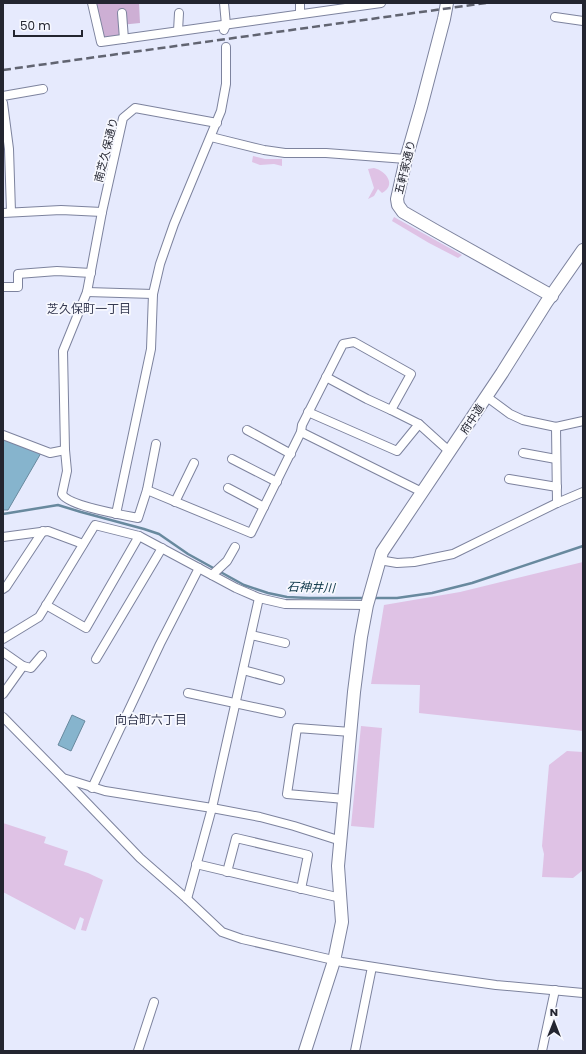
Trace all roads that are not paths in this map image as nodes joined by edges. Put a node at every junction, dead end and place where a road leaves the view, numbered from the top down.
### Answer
1 (92, 3) edge
2 (224, 3) edge
3 (300, 3) edge
4 (381, 3) edge
5 (447, 3) edge
6 (122, 13) dead end
7 (179, 13) dead end
8 (300, 14) junction
9 (555, 16) dead end
10 (583, 21) edge
11 (225, 27) junction
12 (178, 31) junction
13 (124, 39) junction
14 (226, 47) dead end
15 (43, 89) dead end
16 (3, 96) edge
17 (3, 103) edge
18 (217, 124) junction
19 (211, 137) junction
20 (6, 149) edge
21 (406, 159) junction
22 (7, 212) edge
23 (102, 212) junction
24 (582, 253) edge
25 (91, 273) junction
26 (3, 287) edge
27 (88, 292) junction
28 (153, 294) junction
29 (552, 296) junction
30 (326, 378) junction
31 (486, 396) junction
32 (391, 410) junction
33 (308, 412) junction
34 (583, 421) edge
35 (419, 424) junction
36 (556, 427) junction
37 (247, 430) dead end
38 (301, 432) junction
39 (3, 435) edge
40 (156, 444) dead end
41 (65, 450) junction
42 (450, 452) junction
43 (523, 453) dead end
44 (290, 454) junction
45 (556, 459) junction
46 (232, 460) dead end
47 (194, 463) dead end
48 (509, 479) dead end
49 (277, 482) junction
50 (557, 487) junction
51 (228, 488) dead end
52 (147, 490) junction
53 (422, 492) junction
54 (583, 492) edge
55 (175, 502) junction
56 (557, 503) junction
57 (264, 507) junction
58 (116, 514) junction
59 (42, 531) junction
60 (139, 536) junction
61 (3, 537) edge
62 (83, 544) junction
63 (235, 547) dead end
64 (162, 548) junction
65 (379, 560) junction
66 (199, 568) junction
67 (213, 575) junction
68 (3, 589) edge
69 (259, 598) junction
70 (367, 604) junction
71 (46, 605) junction
72 (251, 635) junction
73 (3, 639) edge
74 (284, 644) dead end
75 (3, 652) edge
76 (42, 655) dead end
77 (96, 659) dead end
78 (23, 666) junction
79 (243, 670) junction
80 (280, 680) dead end
81 (188, 693) dead end
82 (3, 694) edge
83 (236, 702) junction
84 (281, 713) dead end
85 (3, 717) edge
86 (351, 732) junction
87 (63, 778) junction
88 (92, 788) junction
89 (345, 799) junction
90 (212, 808) junction
91 (341, 841) junction
92 (196, 864) junction
93 (227, 872) junction
94 (301, 889) junction
95 (340, 898) junction
96 (187, 899) junction
97 (334, 960) junction
98 (372, 967) junction
99 (556, 990) junction
100 (583, 993) edge
101 (154, 1002) dead end
102 (138, 1051) edge
103 (305, 1051) edge
104 (355, 1051) edge
105 (542, 1051) edge

1 - 13 street
2 - 11 street
3 - 8 street
4 - 8 street
5 - 21 street, 五軒家通り
6 - 13 street
7 - 12 street
8 - 11 street
9 - 10 street
11 - 12 street
12 - 13 street
14 - 18 street
15 - 16 street
17 - 20 street
18 - 19 street
18 - 23 street, 南芝久保通り
19 - 21 street
19 - 28 street
20 - 22 street
21 - 29 street, 五軒家通り
22 - 23 street
23 - 25 street
24 - 29 street, 府中道
25 - 26 street
25 - 27 street
27 - 28 street
27 - 41 street
28 - 58 street
29 - 31 street, 府中道
30 - 32 street
30 - 32 street
30 - 33 street
31 - 36 street
31 - 42 street, 府中道
32 - 35 street
33 - 35 street
33 - 38 street
34 - 36 street
35 - 42 street
36 - 45 street
37 - 44 street
38 - 44 street
38 - 53 street
39 - 41 street
40 - 52 street
41 - 58 street
42 - 53 street, 府中道
43 - 45 street
44 - 49 street
45 - 50 street
46 - 49 street
47 - 55 street
48 - 50 street
49 - 57 street
50 - 56 street
51 - 57 street
52 - 55 street
52 - 58 street
53 - 65 street, 府中道
54 - 56 street
55 - 57 street
56 - 65 street
59 - 61 street
59 - 62 street
59 - 68 street
60 - 62 street
60 - 64 street
60 - 71 street
62 - 71 street
63 - 67 street
64 - 66 street
64 - 77 street
65 - 70 street, 府中道
66 - 67 street
66 - 88 street
67 - 69 street
69 - 70 street
69 - 72 street
70 - 86 street, 府中道
71 - 73 street
72 - 74 street
72 - 79 street
75 - 78 street
76 - 78 street
78 - 82 street
79 - 80 street
79 - 83 street
81 - 83 street
83 - 84 street
83 - 90 street
85 - 87 street
86 - 89 street, 府中道
86 - 89 street
87 - 88 street
87 - 96 street
88 - 90 street
89 - 91 street, 府中道
90 - 91 street
90 - 92 street
91 - 95 street, 府中道
92 - 93 street
92 - 96 street
93 - 94 street
93 - 94 street
94 - 95 street
95 - 97 street, 府中道
96 - 97 street
97 - 98 street
97 - 103 street, 府中道
98 - 99 street
98 - 104 street
99 - 100 street
99 - 105 street
101 - 102 street

